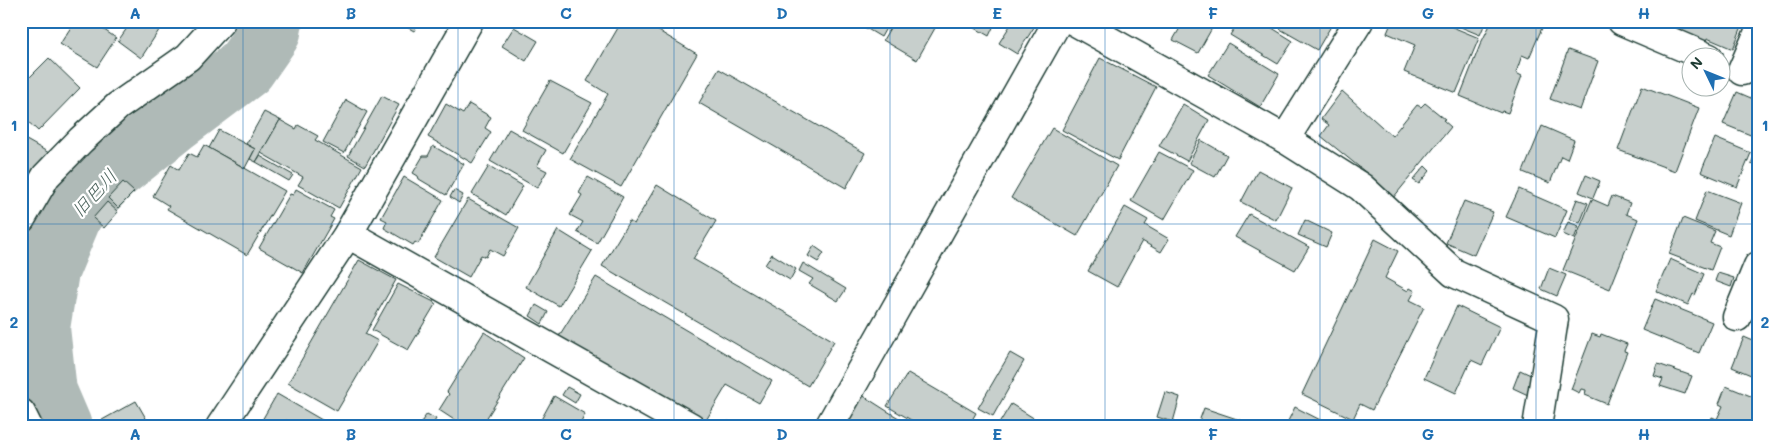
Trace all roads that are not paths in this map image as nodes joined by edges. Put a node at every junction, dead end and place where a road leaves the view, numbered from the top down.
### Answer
1 (221, 21) edge
2 (469, 21) edge
3 (1058, 21) edge
4 (1074, 21) edge
5 (1359, 21) edge
6 (1622, 21) edge
7 (1758, 34) edge
8 (1685, 48) edge
9 (1740, 70) edge
10 (1285, 139) junction
11 (21, 219) edge
12 (348, 234) junction
13 (1758, 266) edge
14 (1737, 317) dead end
15 (21, 413) edge
16 (28, 427) edge
17 (220, 427) edge
18 (691, 427) edge
19 (829, 427) edge
20 (1537, 427) edge

1 - 11 street
2 - 12 street
3 - 19 street
4 - 10 street
5 - 10 street
6 - 8 street
7 - 9 street
10 - 20 street
12 - 17 street
12 - 18 street
13 - 14 street
15 - 16 street

